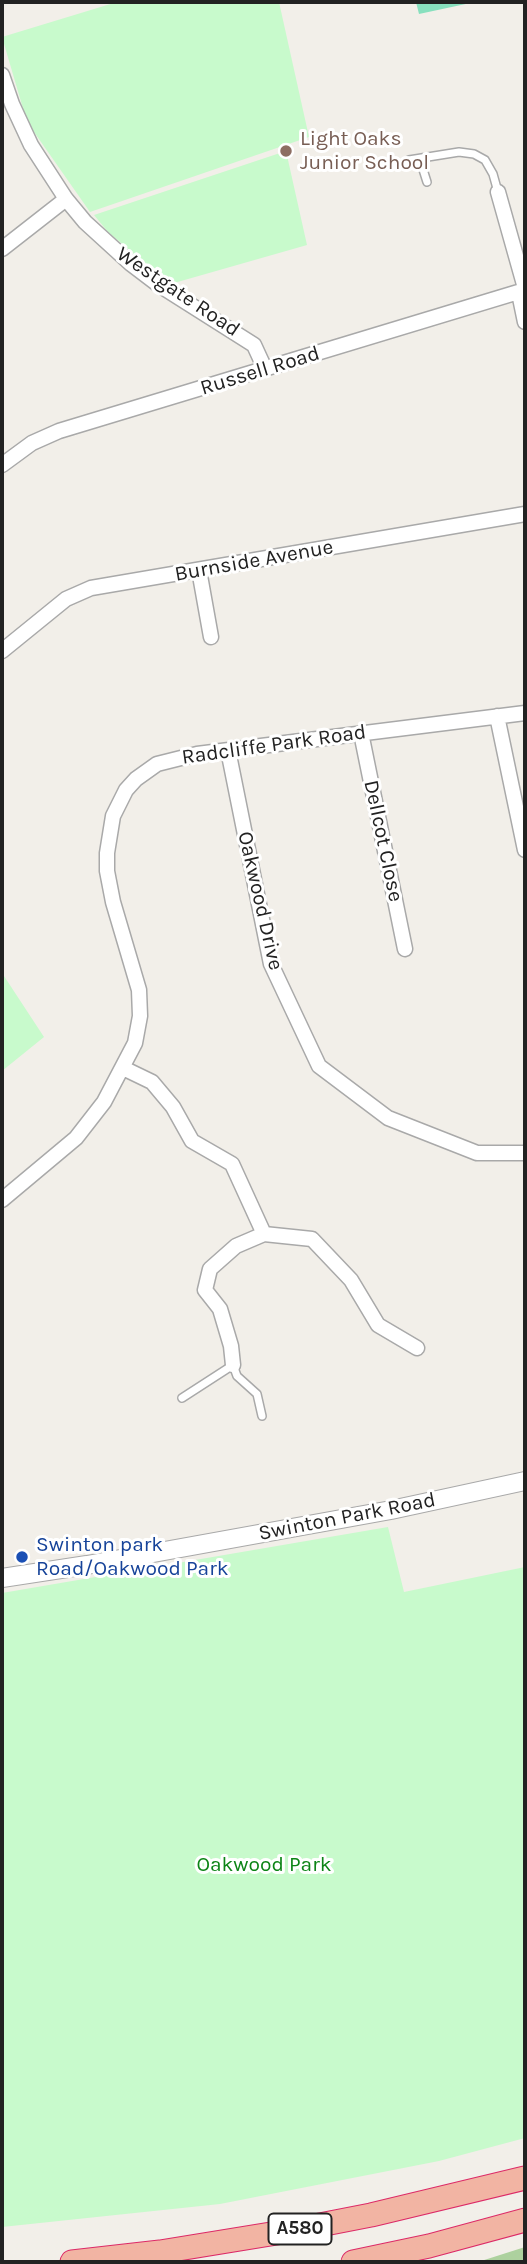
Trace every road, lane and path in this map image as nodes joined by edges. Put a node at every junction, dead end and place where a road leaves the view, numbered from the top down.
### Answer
1 (2, 75) edge
2 (7, 107) edge
3 (409, 160) dead end
4 (420, 160) junction
5 (427, 182) dead end
6 (498, 192) joint
7 (66, 199) junction
8 (2, 249) edge
9 (523, 290) edge
10 (525, 322) edge
11 (265, 369) junction
12 (2, 465) edge
13 (525, 514) edge
14 (199, 570) junction
15 (211, 637) dead end
16 (2, 651) edge
17 (525, 713) edge
18 (497, 716) junction
19 (361, 733) junction
20 (228, 750) junction
21 (525, 850) edge
22 (405, 949) dead end
23 (123, 1068) junction
24 (525, 1153) edge
25 (2, 1200) edge
26 (264, 1234) junction
27 (417, 1349) dead end
28 (233, 1365) junction
29 (182, 1398) dead end
30 (262, 1416) dead end
31 (525, 1481) edge
32 (2, 1578) edge
33 (525, 2178) edge
34 (525, 2220) edge
35 (72, 2262) edge
36 (353, 2262) edge

1 - 2 street, Westgate Road
2 - 7 street, Westgate Road
3 - 4 lane
4 - 5 lane
4 - 6 lane
6 - 9 street
7 - 8 street
7 - 11 street, Westgate Road
9 - 10 street
9 - 11 street, Russell Road
11 - 12 street, Russell Road
13 - 14 street, Burnside Avenue
14 - 15 street
14 - 16 street, Burnside Avenue
17 - 18 street, Radcliffe Park Road
18 - 19 street, Radcliffe Park Road
18 - 21 street
19 - 20 street, Radcliffe Park Road
19 - 22 street, Dellcot Close
20 - 23 street, Radcliffe Park Road
20 - 24 street, Oakwood Drive
23 - 25 street, Radcliffe Park Road
23 - 26 street
26 - 27 street
26 - 28 street
28 - 29 lane
28 - 30 lane
31 - 32 street, Swinton Park Road
33 - 35 highway, A580
34 - 36 highway, A580

